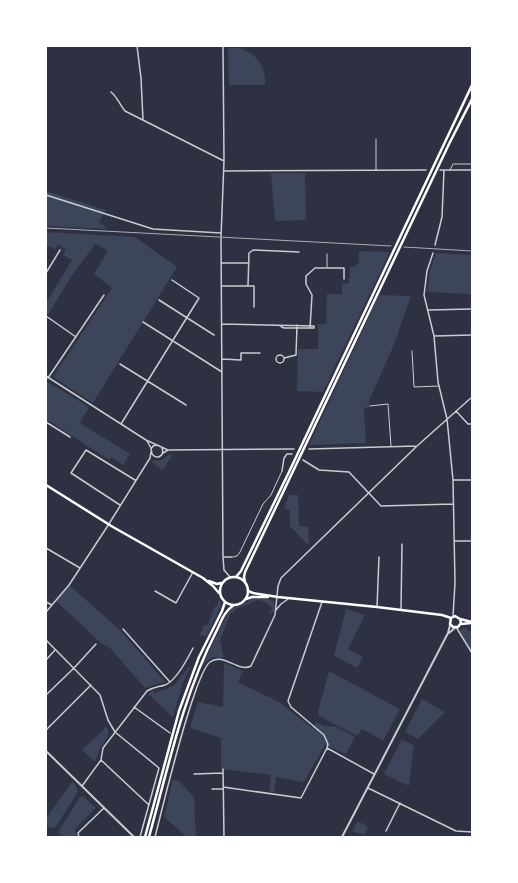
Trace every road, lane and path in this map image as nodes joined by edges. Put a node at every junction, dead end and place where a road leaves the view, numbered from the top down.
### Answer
1 (137, 46) edge
2 (223, 46) edge
3 (472, 85) edge
4 (111, 92) dead end
5 (472, 99) edge
6 (143, 120) junction
7 (376, 139) dead end
8 (224, 162) junction
9 (472, 164) edge
10 (376, 170) junction
11 (426, 170) dead end
12 (440, 170) dead end
13 (444, 170) junction
14 (450, 170) junction
15 (472, 170) edge
16 (224, 171) junction
17 (46, 195) edge
18 (221, 233) junction
19 (435, 245) dead end
20 (60, 250) dead end
21 (298, 252) dead end
22 (433, 253) dead end
23 (327, 254) dead end
24 (221, 262) junction
25 (249, 262) junction
26 (326, 268) junction
27 (46, 273) edge
28 (344, 279) dead end
29 (172, 280) dead end
30 (222, 286) junction
31 (248, 286) junction
32 (104, 295) dead end
33 (159, 300) dead end
34 (254, 308) dead end
35 (472, 309) edge
36 (428, 310) junction
37 (46, 316) edge
38 (187, 317) junction
39 (143, 322) dead end
40 (222, 324) junction
41 (297, 327) junction
42 (214, 335) dead end
43 (472, 335) edge
44 (76, 336) junction
45 (434, 336) junction
46 (172, 340) junction
47 (412, 351) dead end
48 (260, 354) dead end
49 (284, 358) junction
50 (222, 359) junction
51 (120, 364) dead end
52 (222, 372) junction
53 (46, 376) edge
54 (48, 378) junction
55 (147, 381) junction
56 (439, 386) junction
57 (472, 396) edge
58 (186, 405) dead end
59 (370, 406) dead end
60 (456, 411) junction
61 (447, 419) junction
62 (46, 422) edge
63 (121, 424) junction
64 (472, 424) edge
65 (70, 437) dead end
66 (146, 440) junction
67 (157, 445) junction
68 (409, 446) junction
69 (417, 446) junction
70 (162, 447) junction
71 (391, 447) junction
72 (151, 449) junction
73 (294, 449) dead end
74 (309, 449) dead end
75 (168, 450) junction
76 (223, 451) junction
77 (412, 451) junction
78 (151, 452) junction
79 (163, 453) junction
80 (292, 454) dead end
81 (154, 456) junction
82 (150, 458) junction
83 (302, 460) dead end
84 (282, 471) joint
85 (290, 473) junction
86 (135, 480) junction
87 (453, 480) junction
88 (472, 480) edge
89 (46, 485) edge
90 (369, 492) junction
91 (453, 504) junction
92 (120, 505) junction
93 (109, 524) junction
94 (472, 541) edge
95 (454, 542) junction
96 (402, 544) dead end
97 (46, 548) edge
98 (223, 557) junction
99 (232, 557) joint
100 (379, 557) dead end
101 (80, 568) junction
102 (193, 572) junction
103 (230, 577) junction
104 (236, 577) junction
105 (203, 578) junction
106 (245, 582) junction
107 (222, 583) junction
108 (155, 591) dead end
109 (248, 591) junction
110 (220, 593) junction
111 (271, 596) junction
112 (276, 597) junction
113 (291, 598) junction
114 (246, 599) junction
115 (46, 602) edge
116 (224, 602) junction
117 (322, 602) junction
118 (52, 605) junction
119 (234, 606) junction
120 (377, 606) junction
121 (276, 610) junction
122 (401, 610) junction
123 (46, 612) edge
124 (442, 615) junction
125 (452, 617) junction
126 (460, 619) junction
127 (472, 622) edge
128 (450, 624) junction
129 (460, 624) junction
130 (456, 627) junction
131 (123, 629) dead end
132 (448, 633) junction
133 (46, 640) edge
134 (96, 644) dead end
135 (193, 648) dead end
136 (55, 650) junction
137 (472, 653) edge
138 (46, 660) edge
139 (74, 668) junction
140 (170, 682) junction
141 (90, 685) junction
142 (46, 695) edge
143 (134, 707) junction
144 (46, 730) edge
145 (115, 732) junction
146 (170, 733) dead end
147 (327, 748) junction
148 (46, 751) edge
149 (101, 760) junction
150 (223, 769) dead end
151 (223, 773) junction
152 (194, 774) dead end
153 (375, 774) junction
154 (82, 786) junction
155 (368, 787) junction
156 (223, 788) junction
157 (212, 789) dead end
158 (400, 803) junction
159 (149, 805) junction
160 (104, 808) junction
161 (386, 831) dead end
162 (472, 832) edge
163 (79, 837) edge
164 (134, 837) edge
165 (140, 837) edge
166 (145, 837) edge
167 (149, 837) edge
168 (156, 837) edge
169 (224, 837) edge
170 (245, 837) edge
171 (250, 837) edge
172 (342, 837) edge

1 - 6 street
2 - 8 street
3 - 85 main road
4 - 6 street
5 - 85 main road
6 - 8 street
7 - 10 lane
8 - 16 street
9 - 14 lane
10 - 11 street
10 - 16 street
12 - 13 street
13 - 14 street
13 - 19 street
14 - 15 street
16 - 18 street
17 - 18 street
18 - 24 street
20 - 27 street
21 - 25 street
22 - 36 street
23 - 26 lane
24 - 25 street
24 - 30 street
25 - 31 street
26 - 28 street
26 - 41 street
29 - 38 street
30 - 31 street
30 - 40 street
31 - 34 street
32 - 44 street
33 - 38 street
35 - 36 street
36 - 45 street
37 - 44 street
38 - 42 street
38 - 46 street
39 - 46 street
40 - 41 street
40 - 50 street
41 - 49 street
43 - 45 street
44 - 54 street
45 - 56 street
46 - 52 street
46 - 55 street
47 - 56 lane
48 - 50 street
49 - 49 street
50 - 52 street
51 - 55 street
52 - 76 street
53 - 54 street
54 - 63 street
55 - 58 street
55 - 63 street
56 - 61 street
57 - 60 street
59 - 71 lane
60 - 61 street
60 - 64 street
61 - 69 street
61 - 87 street
62 - 65 street
63 - 66 street
66 - 67 street
66 - 72 street
67 - 70 street
67 - 72 street
68 - 69 street
68 - 71 street
68 - 77 street
69 - 77 street
70 - 75 street
70 - 79 street
71 - 74 street
72 - 78 street
73 - 76 street
75 - 76 street
75 - 79 street
76 - 98 street
77 - 90 street
78 - 81 street
78 - 82 street
79 - 81 street
80 - 84 street
81 - 82 street
82 - 86 street
83 - 90 street
84 - 99 lane
85 - 104 main road
85 - 106 main road
86 - 92 street
86 - 92 street
87 - 88 street
87 - 91 street
89 - 93 main road
90 - 91 street
90 - 112 street
91 - 95 street
92 - 93 street
93 - 101 street
93 - 102 main road
94 - 95 street
95 - 125 street
96 - 122 street
97 - 101 street
98 - 99 street
98 - 103 street
100 - 120 street
101 - 118 street
102 - 105 main road
102 - 108 street
103 - 104 main road
103 - 107 main road
104 - 106 main road
105 - 107 main road
105 - 110 main road
106 - 109 main road
107 - 110 main road
109 - 111 main road
109 - 114 main road
110 - 116 main road
111 - 112 main road
111 - 114 main road
112 - 113 main road
112 - 121 street
113 - 117 main road
113 - 121 street
114 - 119 main road
115 - 118 street
116 - 119 main road
116 - 166 main road
117 - 120 main road
117 - 147 street
118 - 123 street
119 - 167 main road
120 - 122 main road
121 - 168 street
122 - 124 main road
124 - 125 main road
124 - 128 main road
125 - 126 main road
125 - 128 main road
126 - 127 main road
126 - 129 main road
127 - 129 main road
128 - 130 main road
128 - 132 street
129 - 130 main road
130 - 132 street
130 - 137 street
131 - 140 street
132 - 153 street
133 - 136 street
134 - 139 street
135 - 140 street
136 - 138 street
136 - 139 street
139 - 141 street
139 - 142 street
140 - 143 street
141 - 144 street
141 - 145 street
143 - 145 street
143 - 146 street
145 - 149 street
145 - 159 street
147 - 153 street
147 - 156 street
148 - 154 street
149 - 154 street
149 - 159 street
150 - 151 street
151 - 152 street
151 - 156 street
153 - 155 street
154 - 160 street
155 - 158 street
155 - 172 street
156 - 157 street
156 - 169 street
158 - 161 street
158 - 162 street
159 - 165 street
160 - 163 street
160 - 164 street
170 - 171 street

